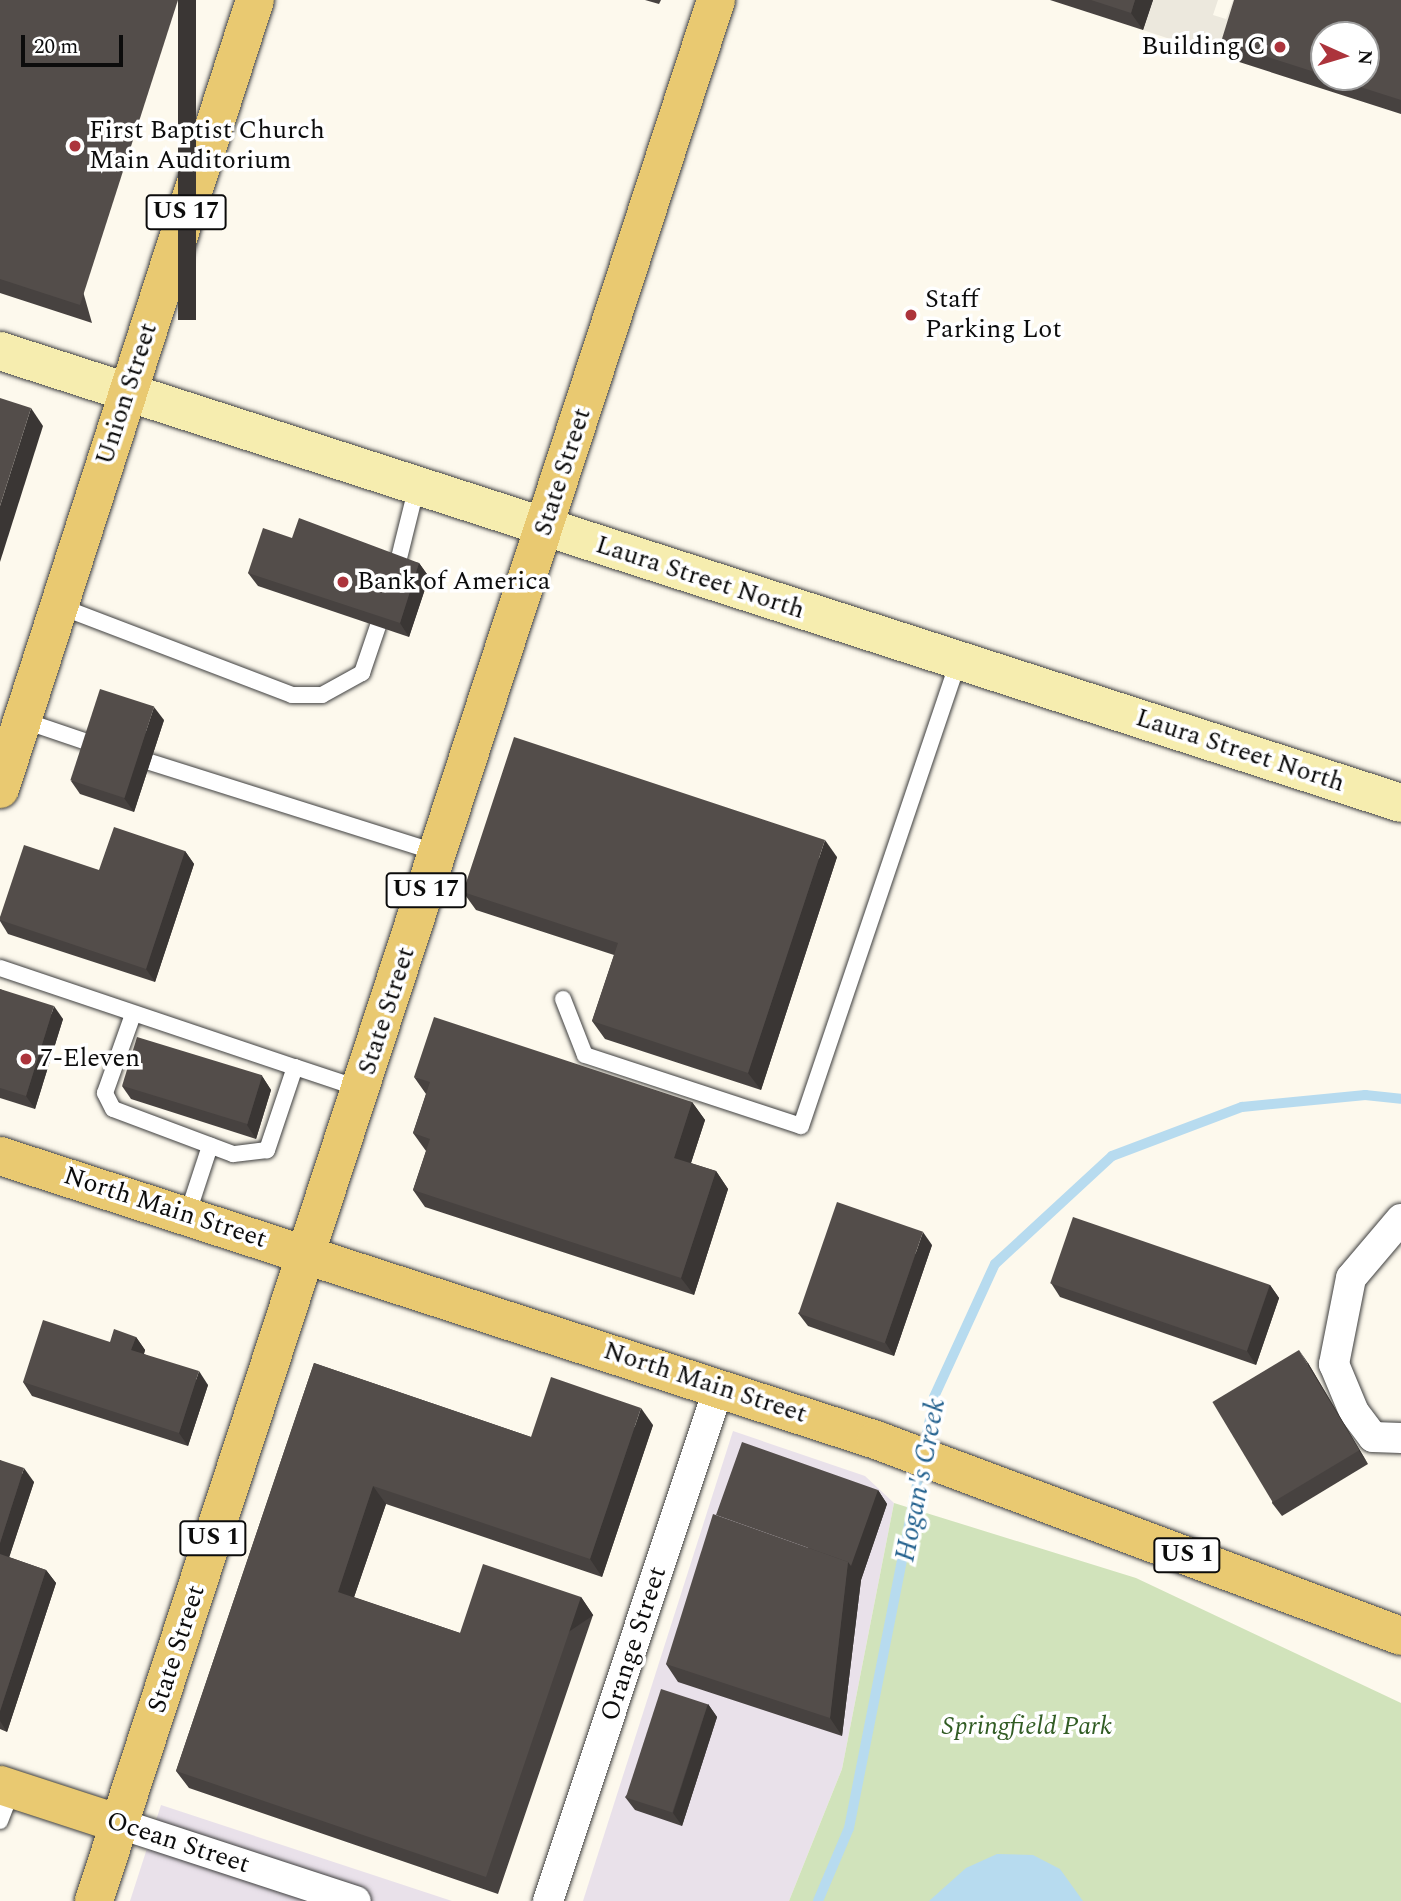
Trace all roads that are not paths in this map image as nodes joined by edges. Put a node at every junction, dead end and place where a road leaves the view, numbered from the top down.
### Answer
1 (255, 0) edge
2 (716, 0) edge
3 (0, 351) edge
4 (128, 391) junction
5 (417, 486) junction
6 (545, 527) junction
7 (397, 566) edge
8 (59, 606) junction
9 (378, 626) edge
10 (959, 660) junction
11 (22, 720) junction
12 (96, 745) edge
13 (150, 762) dead end
14 (0, 789) edge
15 (1401, 803) edge
16 (439, 853) junction
17 (0, 968) edge
18 (563, 999) dead end
19 (132, 1017) junction
20 (295, 1067) junction
21 (361, 1089) junction
22 (210, 1146) junction
23 (0, 1156) edge
24 (187, 1216) junction
25 (1401, 1219) edge
26 (309, 1254) junction
27 (719, 1387) junction
28 (1401, 1438) edge
29 (1401, 1636) edge
30 (4, 1798) edge
31 (120, 1824) junction
32 (94, 1901) edge
33 (356, 1901) edge
34 (548, 1901) edge

1 - 4 main road, Union Street / US 17
2 - 6 main road, State Street / US 17
3 - 4 street, Laura Street North
4 - 5 street, Laura Street North
4 - 8 main road, Union Street / US 17
5 - 6 street, Laura Street North
5 - 7 lane
6 - 10 street, Laura Street North
6 - 16 main road, State Street / US 17
8 - 9 lane
8 - 11 main road, Union Street / US 17
10 - 15 street, Laura Street North
10 - 18 lane
11 - 12 lane
11 - 14 main road, Union Street / US 17
13 - 16 lane
16 - 21 main road, State Street / US 17
17 - 19 lane
19 - 20 lane
19 - 22 lane
20 - 21 lane
20 - 22 lane
21 - 26 main road, State Street / US 17
22 - 24 lane
23 - 24 main road, North Main Street / US 1
24 - 26 main road, North Main Street / US 1
25 - 28 street
26 - 27 main road, North Main Street / US 1
26 - 31 main road, State Street / US 1
27 - 29 main road, North Main Street / US 1
27 - 34 street, Orange Street
30 - 31 main road, Ocean Street
31 - 32 main road, State Street
31 - 33 street, Ocean Street

